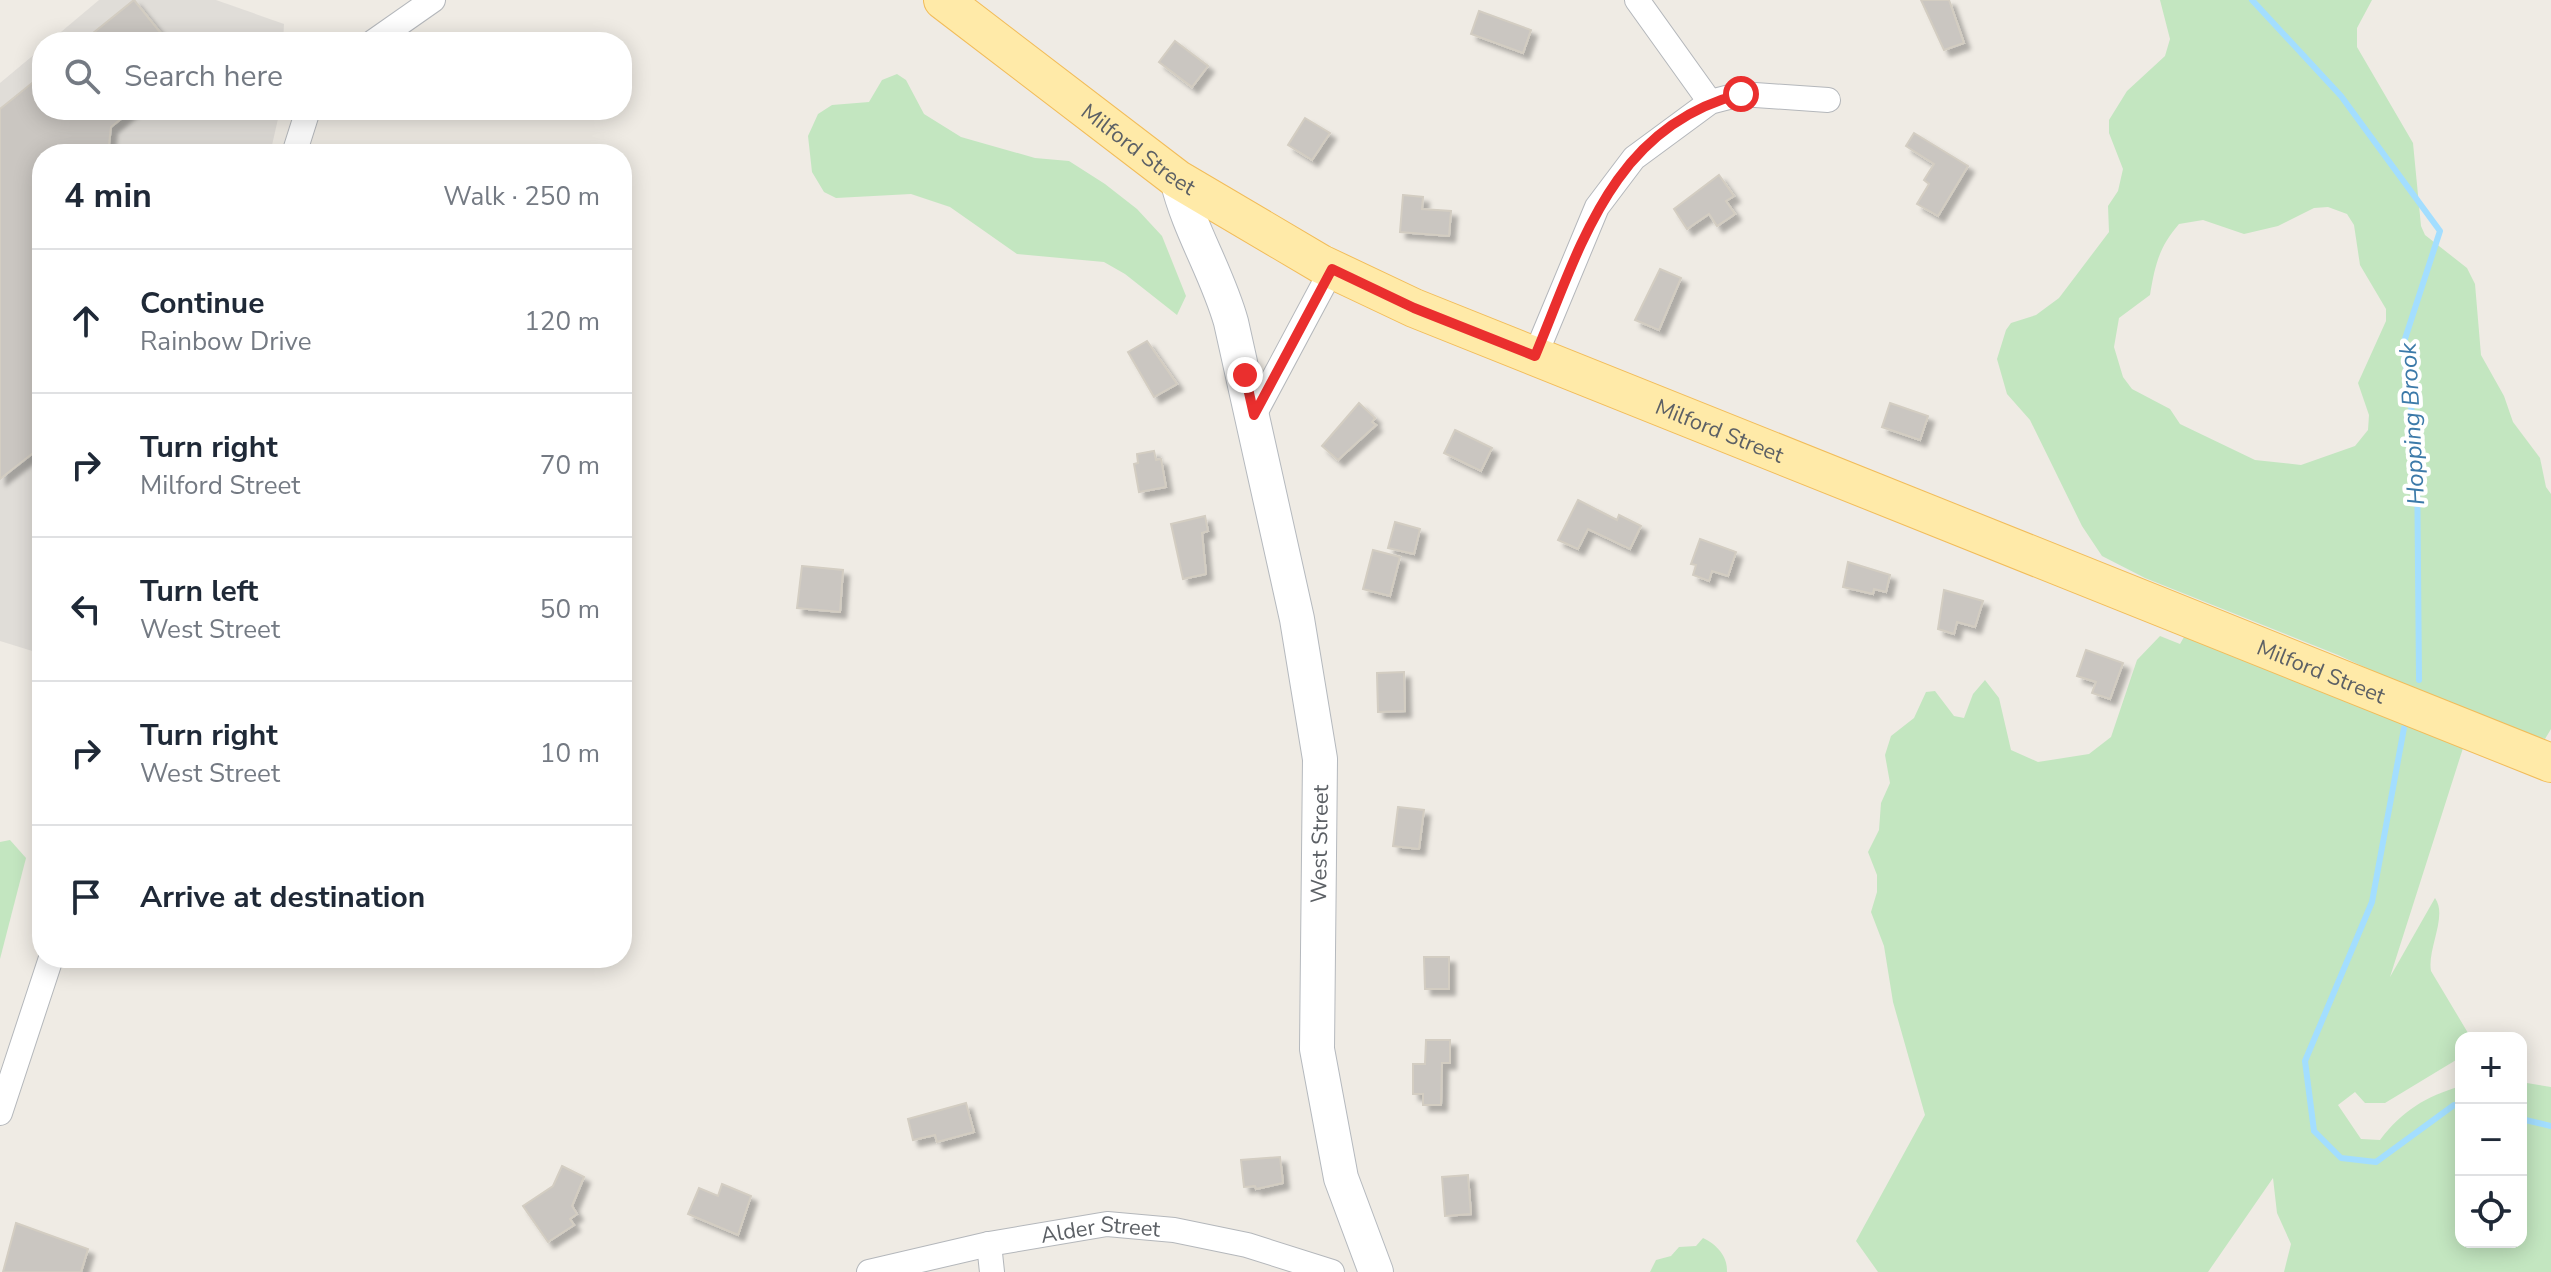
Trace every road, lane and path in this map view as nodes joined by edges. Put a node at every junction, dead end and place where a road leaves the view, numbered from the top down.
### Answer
1 (433, 0) edge
2 (943, 0) edge
3 (1637, 0) edge
4 (387, 32) edge
5 (1828, 100) dead end
6 (1710, 102) junction
7 (305, 120) edge
8 (297, 144) edge
9 (1177, 179) junction
10 (1332, 269) junction
11 (1535, 356) junction
12 (1254, 415) junction
13 (2551, 763) edge
14 (48, 968) edge
15 (0, 1113) edge
16 (989, 1244) junction
17 (869, 1272) edge
18 (992, 1272) edge
19 (1332, 1272) edge
20 (1376, 1272) edge

1 - 4 street
2 - 9 main road, Milford Street
3 - 6 street
5 - 6 street
6 - 11 street
7 - 8 street
9 - 10 main road, Milford Street
9 - 12 street, West Street
10 - 11 main road, Milford Street
10 - 12 street
11 - 13 main road, Milford Street
12 - 20 street, West Street
14 - 15 street
16 - 17 street, Alder Street
16 - 18 street
16 - 19 street, Alder Street

